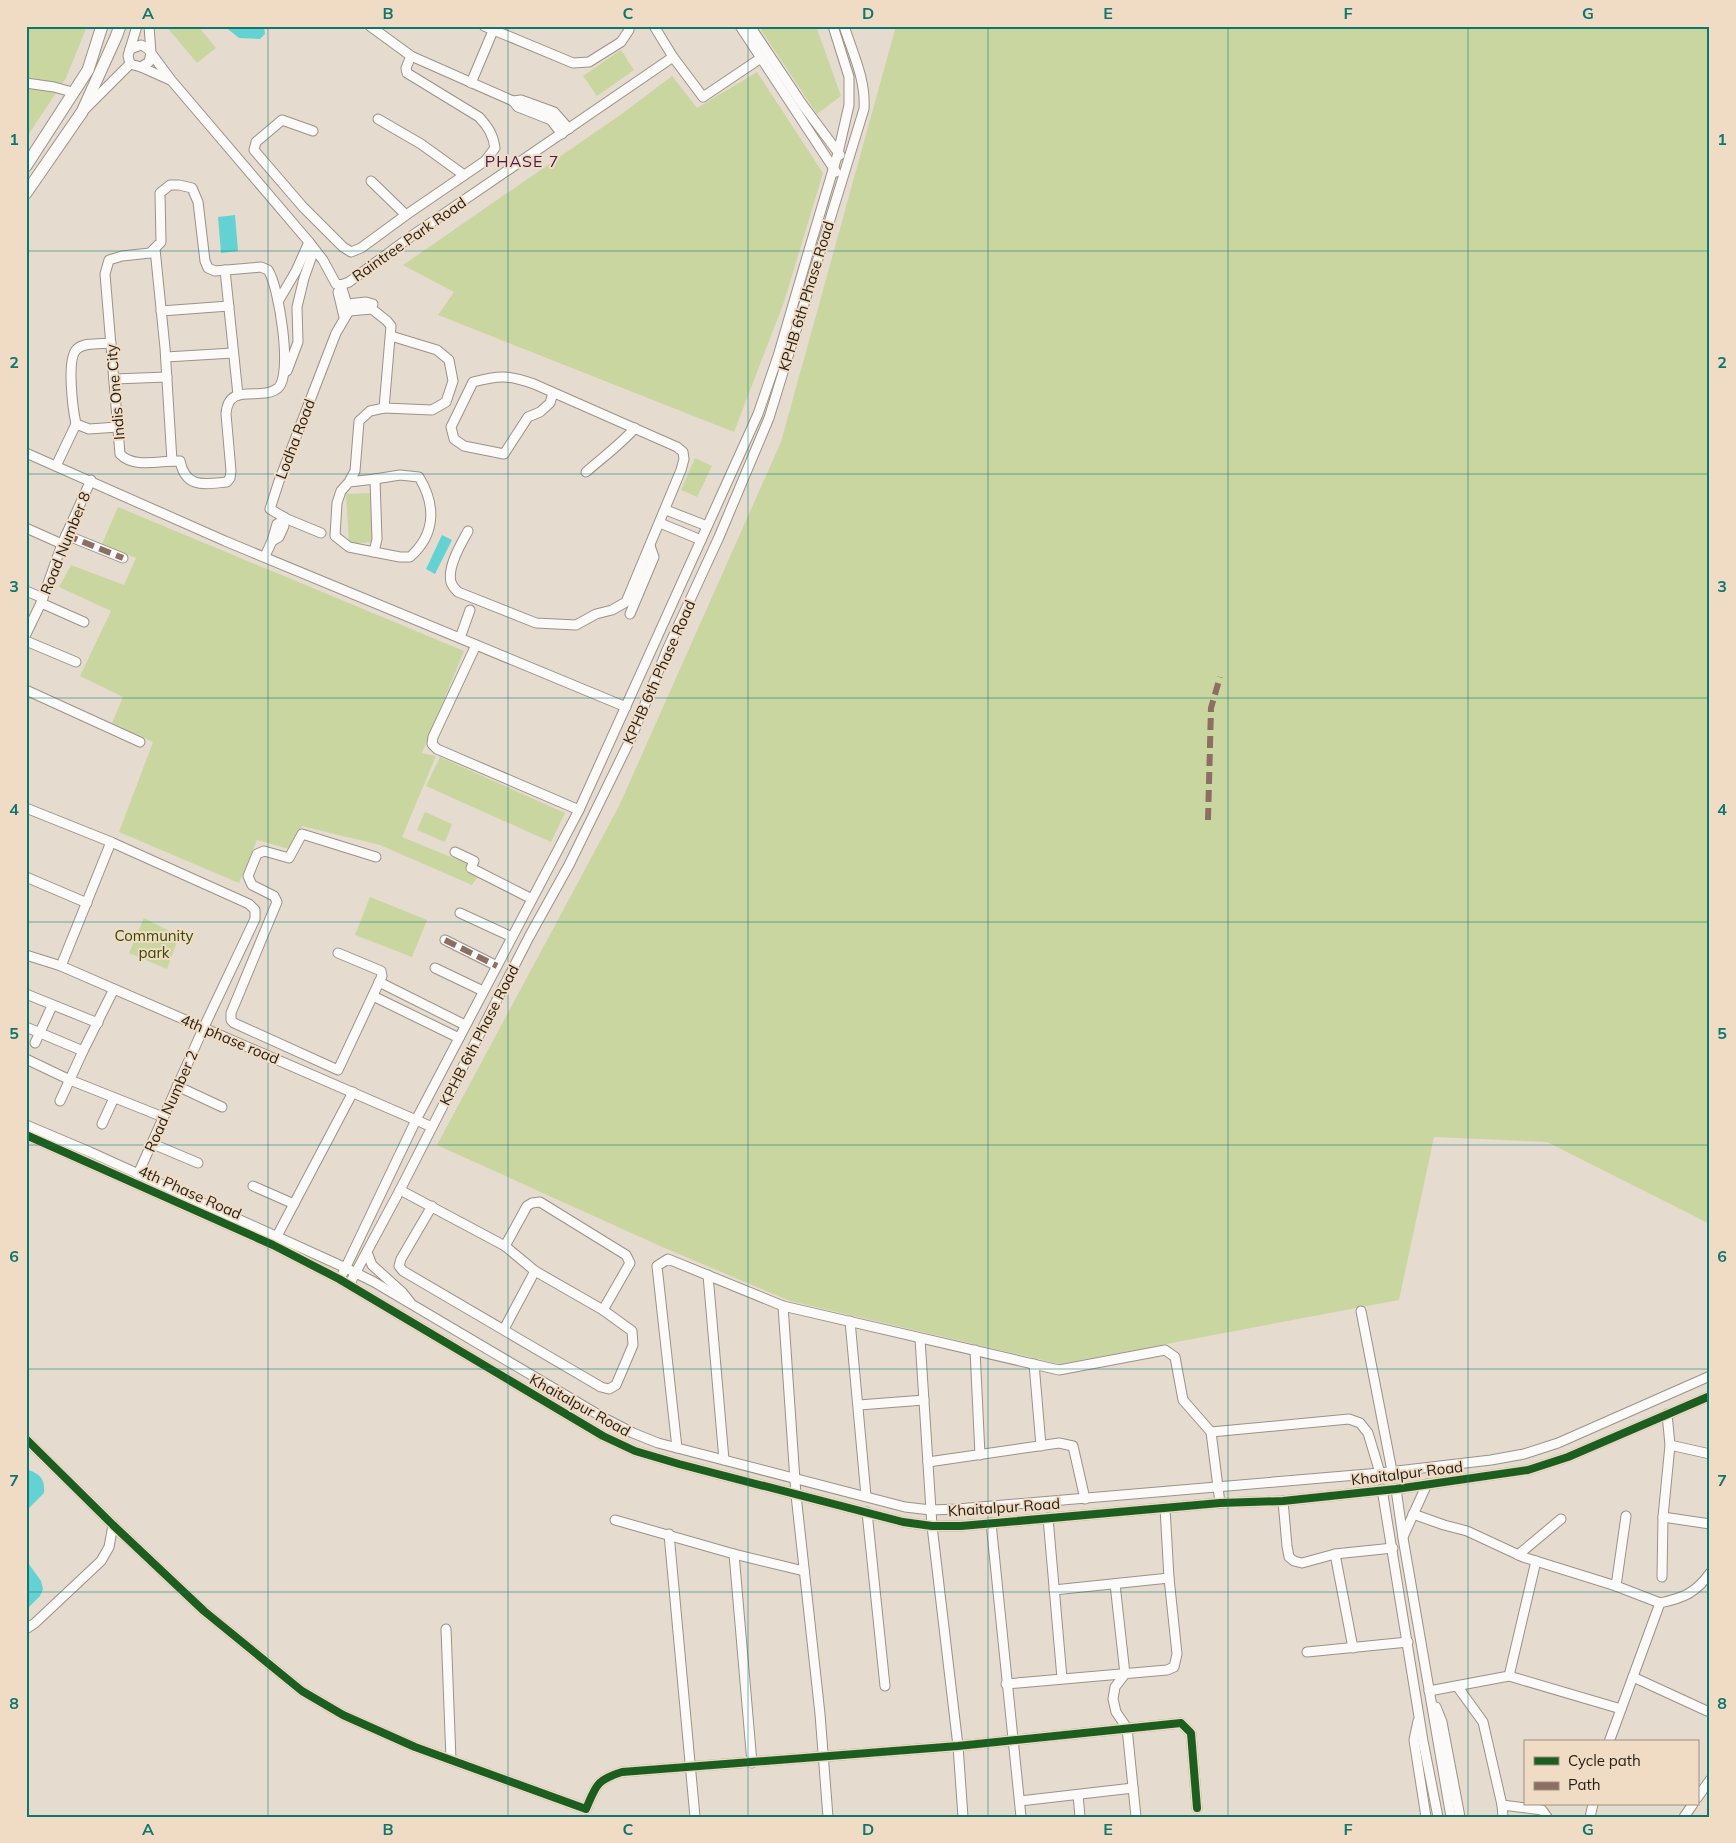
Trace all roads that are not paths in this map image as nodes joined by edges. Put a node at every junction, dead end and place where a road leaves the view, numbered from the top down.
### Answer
1 (102, 26) edge
2 (120, 26) edge
3 (137, 26) edge
4 (148, 26) edge
5 (370, 26) edge
6 (629, 26) edge
7 (654, 26) edge
8 (740, 26) edge
9 (751, 26) edge
10 (833, 26) edge
11 (844, 26) edge
12 (491, 28) edge
13 (130, 49) junction
14 (151, 53) junction
15 (411, 56) junction
16 (673, 57) junction
17 (760, 58) junction
18 (130, 64) junction
19 (141, 67) junction
20 (171, 80) junction
21 (26, 83) edge
22 (471, 83) junction
23 (72, 92) junction
24 (82, 112) junction
25 (378, 118) dead end
26 (313, 131) dead end
27 (565, 132) junction
28 (838, 153) junction
29 (847, 164) junction
30 (26, 166) edge
31 (833, 170) junction
32 (464, 175) junction
33 (842, 180) junction
34 (371, 182) dead end
35 (26, 193) edge
36 (406, 215) junction
37 (311, 246) junction
38 (155, 249) junction
39 (226, 270) junction
40 (289, 284) junction
41 (341, 284) junction
42 (279, 300) junction
43 (373, 304) dead end
44 (229, 306) junction
45 (297, 307) junction
46 (347, 308) junction
47 (161, 311) junction
48 (391, 336) junction
49 (111, 342) junction
50 (233, 353) junction
51 (166, 357) junction
52 (285, 375) junction
53 (167, 377) junction
54 (114, 380) junction
55 (553, 393) junction
56 (238, 395) junction
57 (384, 408) junction
58 (76, 424) junction
59 (118, 427) junction
60 (635, 428) junction
61 (745, 445) junction
62 (755, 450) junction
63 (26, 453) edge
64 (172, 461) junction
65 (56, 466) junction
66 (586, 472) dead end
67 (375, 479) junction
68 (91, 480) junction
69 (349, 482) junction
70 (668, 510) junction
71 (283, 519) junction
72 (660, 523) junction
73 (708, 526) junction
74 (26, 528) edge
75 (468, 531) dead end
76 (321, 533) dead end
77 (66, 535) junction
78 (701, 540) junction
79 (62, 544) junction
80 (650, 546) junction
81 (374, 552) junction
82 (265, 556) junction
83 (123, 558) dead end
84 (26, 591) edge
85 (42, 601) junction
86 (470, 610) dead end
87 (630, 614) dead end
88 (84, 622) dead end
89 (26, 634) edge
90 (460, 638) junction
91 (26, 641) edge
92 (476, 645) junction
93 (76, 662) dead end
94 (26, 690) edge
95 (626, 707) junction
96 (140, 742) dead end
97 (26, 808) edge
98 (579, 810) junction
99 (111, 842) junction
100 (455, 852) dead end
101 (376, 856) dead end
102 (26, 877) edge
103 (532, 899) junction
104 (87, 903) junction
105 (460, 913) dead end
106 (512, 937) junction
107 (445, 940) dead end
108 (338, 953) dead end
109 (26, 955) edge
110 (61, 966) junction
111 (497, 966) junction
112 (435, 968) dead end
113 (379, 982) junction
114 (114, 989) junction
115 (483, 991) junction
116 (26, 994) edge
117 (373, 996) junction
118 (52, 1006) junction
119 (98, 1023) junction
120 (465, 1025) junction
121 (26, 1027) edge
122 (202, 1028) junction
123 (40, 1032) junction
124 (459, 1038) junction
125 (35, 1043) dead end
126 (83, 1050) junction
127 (26, 1059) edge
128 (70, 1080) junction
129 (177, 1086) junction
130 (353, 1092) junction
131 (114, 1098) junction
132 (60, 1101) dead end
133 (222, 1107) dead end
134 (163, 1117) junction
135 (416, 1120) junction
136 (102, 1124) dead end
137 (26, 1125) edge
138 (432, 1127) junction
139 (26, 1135) edge
140 (153, 1144) junction
141 (198, 1163) dead end
142 (138, 1174) junction
143 (253, 1186) dead end
144 (400, 1190) junction
145 (294, 1204) junction
146 (432, 1206) junction
147 (277, 1236) junction
148 (505, 1246) junction
149 (367, 1252) junction
150 (346, 1268) junction
151 (535, 1271) junction
152 (356, 1273) junction
153 (708, 1275) junction
154 (339, 1279) junction
155 (349, 1285) junction
156 (412, 1305) junction
157 (783, 1306) junction
158 (603, 1310) junction
159 (1361, 1311) dead end
160 (850, 1321) junction
161 (504, 1329) junction
162 (920, 1339) junction
163 (974, 1350) junction
164 (1034, 1364) junction
165 (1710, 1376) edge
166 (1710, 1396) edge
167 (924, 1400) junction
168 (858, 1405) junction
169 (1667, 1414) junction
170 (1211, 1432) junction
171 (26, 1439) edge
172 (1670, 1445) junction
173 (1041, 1446) junction
174 (677, 1448) junction
175 (1710, 1454) edge
176 (980, 1455) junction
177 (724, 1460) junction
178 (928, 1462) junction
179 (1392, 1471) junction
180 (1380, 1473) junction
181 (795, 1478) junction
182 (1427, 1484) junction
183 (1218, 1487) junction
184 (1382, 1489) junction
185 (1396, 1489) junction
186 (796, 1495) junction
187 (866, 1496) junction
188 (1085, 1499) junction
189 (1283, 1501) junction
190 (1220, 1503) junction
191 (1165, 1508) junction
192 (931, 1510) junction
193 (867, 1512) junction
194 (1413, 1514) junction
195 (1626, 1516) dead end
196 (1663, 1517) junction
197 (1048, 1518) junction
198 (1561, 1519) dead end
199 (615, 1520) dead end
200 (991, 1523) junction
201 (1710, 1524) edge
202 (113, 1525) junction
203 (932, 1526) junction
204 (669, 1534) junction
205 (1402, 1538) junction
206 (1393, 1548) junction
207 (734, 1554) junction
208 (1335, 1554) junction
209 (1518, 1555) junction
210 (1536, 1561) junction
211 (804, 1571) junction
212 (1710, 1574) edge
213 (1662, 1577) dead end
214 (1169, 1578) junction
215 (1115, 1584) junction
216 (1616, 1586) junction
217 (1054, 1590) junction
218 (1660, 1603) junction
219 (26, 1629) edge
220 (446, 1629) dead end
221 (1408, 1642) junction
222 (1353, 1648) junction
223 (1307, 1652) dead end
224 (1125, 1674) junction
225 (1509, 1676) junction
226 (1062, 1678) junction
227 (1633, 1678) junction
228 (1006, 1684) junction
229 (885, 1686) dead end
230 (1456, 1686) junction
231 (1429, 1691) junction
232 (1621, 1709) junction
233 (1707, 1711) dead end
234 (1419, 1714) junction
235 (1127, 1728) junction
236 (1014, 1739) junction
237 (1610, 1740) edge
238 (958, 1746) junction
239 (824, 1757) junction
240 (450, 1760) junction
241 (752, 1763) junction
242 (691, 1767) junction
243 (1710, 1780) edge
244 (1133, 1788) junction
245 (1078, 1795) junction
246 (1698, 1797) edge
247 (1020, 1801) junction
248 (1502, 1805) junction
249 (1692, 1806) edge
250 (1197, 1808) dead end
251 (585, 1813) edge
252 (695, 1817) edge
253 (828, 1817) edge
254 (963, 1817) edge
255 (1021, 1817) edge
256 (1080, 1817) edge
257 (1136, 1817) edge
258 (1426, 1817) edge
259 (1438, 1817) edge
260 (1451, 1817) edge
261 (1460, 1817) edge
262 (1504, 1817) edge
263 (1547, 1817) edge
264 (1684, 1817) edge

1 - 23 main road
2 - 24 main road
3 - 13 street
4 - 14 street
5 - 15 street
6 - 12 street
7 - 16 street
8 - 17 street
9 - 28 street
10 - 28 street, KPHB 6th Phase Road
11 - 29 street, KPHB 6th Phase Road
12 - 22 street
13 - 14 street
13 - 18 street
14 - 19 street
14 - 20 street, Raintree Park Road
15 - 22 street
15 - 32 street
16 - 17 street
16 - 27 street, Raintree Park Road
17 - 31 street
18 - 19 street
18 - 24 street
19 - 20 street, Raintree Park Road
20 - 37 street, Raintree Park Road
21 - 23 street
22 - 27 street
23 - 30 main road
24 - 35 main road
25 - 32 street
26 - 36 street
27 - 41 street, Raintree Park Road
28 - 29 street
28 - 31 street, KPHB 6th Phase Road
29 - 33 street, KPHB 6th Phase Road
31 - 33 street
31 - 61 street, KPHB 6th Phase Road
32 - 36 street
33 - 62 street, KPHB 6th Phase Road
34 - 36 street
37 - 40 street
37 - 41 street, Raintree Park Road
37 - 45 street
38 - 39 street
38 - 47 street
38 - 49 street, Indis One City
39 - 42 street
39 - 44 street
40 - 42 street
40 - 45 street
41 - 46 street
41 - 46 street
42 - 52 street
43 - 46 street
44 - 47 street
44 - 50 street
45 - 52 street
46 - 48 street
46 - 71 street, Lodha Road
47 - 51 street
48 - 57 street
48 - 57 street
49 - 54 street, Indis One City
49 - 58 street
50 - 51 street
50 - 56 street
51 - 53 street
52 - 56 street
53 - 54 street
53 - 64 street
54 - 59 street, Indis One City
55 - 55 street
55 - 60 street
56 - 64 street
57 - 69 street
58 - 59 street
58 - 65 street
59 - 64 street, Indis One City
60 - 66 street
60 - 70 street
61 - 62 street
61 - 73 street, KPHB 6th Phase Road
62 - 138 street, KPHB 6th Phase Road
63 - 65 street
65 - 68 street
67 - 69 street
67 - 81 street
67 - 81 street
68 - 77 street, Road Number 8
68 - 82 street
69 - 81 street
70 - 72 street
70 - 73 street
71 - 76 street
71 - 82 street
72 - 78 street
72 - 80 street
73 - 78 street, KPHB 6th Phase Road
74 - 79 street
75 - 80 street
77 - 79 street, Road Number 8
77 - 83 street
78 - 95 street, KPHB 6th Phase Road
79 - 85 street, Road Number 8
80 - 87 street
82 - 90 street
84 - 85 street
85 - 88 street
85 - 89 street, Road Number 8
86 - 90 street
90 - 92 street
91 - 93 street
92 - 95 street
92 - 98 street
94 - 96 street
95 - 98 street, KPHB 6th Phase Road
97 - 99 street
98 - 103 street, KPHB 6th Phase Road
99 - 104 street
99 - 122 street, Road Number 2
100 - 103 street
101 - 117 street
102 - 104 street
103 - 106 street, KPHB 6th Phase Road
104 - 110 street
105 - 106 street
106 - 111 street, KPHB 6th Phase Road
107 - 111 street
108 - 113 street
109 - 110 street, 4th phase road
110 - 114 street, 4th phase road
111 - 115 street, KPHB 6th Phase Road
112 - 115 street
113 - 117 street
113 - 120 street
114 - 119 street
114 - 122 street, 4th phase road
115 - 120 street, KPHB 6th Phase Road
116 - 118 street
117 - 124 street
118 - 119 street
118 - 123 street
119 - 126 street
120 - 124 street, KPHB 6th Phase Road
121 - 123 street
122 - 129 street, Road Number 2
122 - 130 street, 4th phase road
123 - 125 street
123 - 126 street
124 - 135 street, KPHB 6th Phase Road
126 - 128 street
127 - 128 street
128 - 131 street
128 - 132 street
129 - 133 street
129 - 134 street, Road Number 2
130 - 135 street, 4th phase road
130 - 145 street
131 - 134 street
131 - 136 street
134 - 140 street, Road Number 2
135 - 138 street, 4th phase road
135 - 150 street, KPHB 6th Phase Road
137 - 142 street, 4th Phase Road
138 - 144 street, KPHB 6th Phase Road
139 - 154 street, 4th Phase Road
140 - 141 street
140 - 142 street, Road Number 2
142 - 147 street, 4th Phase Road
143 - 145 street
144 - 146 street
144 - 149 street, KPHB 6th Phase Road
145 - 147 street
146 - 148 street
146 - 161 street
147 - 150 street, 4th Phase Road
148 - 151 street
148 - 158 street
149 - 152 street, KPHB 6th Phase Road
149 - 156 street
150 - 152 street, Khaitalpur Road
150 - 154 street, KPHB 6th Phase Road
151 - 158 street
151 - 161 street
152 - 155 street, KPHB 6th Phase Road
152 - 156 street, Khaitalpur Road
153 - 157 street
153 - 174 street
153 - 177 street
154 - 155 street, Khaitalpur Road
155 - 186 street, Khaitalpur Road
156 - 174 street, Khaitalpur Road
157 - 160 street
157 - 181 street
158 - 161 street
159 - 179 street
160 - 162 street
160 - 168 street
162 - 163 street
162 - 167 street
163 - 164 street
163 - 176 street
164 - 170 street
164 - 173 street
165 - 179 street, Khaitalpur Road
166 - 169 street, Khaitalpur Road
167 - 168 street
167 - 178 street
168 - 187 street
169 - 172 street
169 - 182 street, Khaitalpur Road
170 - 180 street
170 - 183 street
171 - 202 street
172 - 175 street
172 - 196 street
173 - 176 street
173 - 188 street
174 - 177 street, Khaitalpur Road
176 - 178 street
177 - 181 street, Khaitalpur Road
178 - 192 street
179 - 180 street, Khaitalpur Road
180 - 183 street, Khaitalpur Road
181 - 186 street
181 - 187 street, Khaitalpur Road
182 - 185 street, Khaitalpur Road
182 - 194 street
183 - 188 street, Khaitalpur Road
183 - 190 street
184 - 185 street, Khaitalpur Road
184 - 189 street, Khaitalpur Road
184 - 206 street
185 - 205 street
186 - 193 street, Khaitalpur Road
186 - 211 street
187 - 192 street, Khaitalpur Road
188 - 192 street, Khaitalpur Road
189 - 190 street, Khaitalpur Road
189 - 208 street
190 - 191 street, Khaitalpur Road
191 - 197 street, Khaitalpur Road
191 - 214 street
192 - 203 street
193 - 203 street, Khaitalpur Road
193 - 229 street
194 - 205 street
194 - 209 street
195 - 216 street
196 - 201 street
196 - 213 street
197 - 200 street, Khaitalpur Road
197 - 217 street
198 - 209 street
199 - 204 street
200 - 203 street, Khaitalpur Road
200 - 228 street
202 - 219 street
202 - 240 street
203 - 238 street
204 - 207 street
204 - 242 street
205 - 231 street
206 - 208 street
206 - 221 street
207 - 211 street
207 - 241 street
208 - 222 street
209 - 210 street
210 - 216 street
210 - 225 street
211 - 239 street
212 - 218 street
214 - 215 street
214 - 224 street
215 - 217 street
215 - 224 street
216 - 218 street
217 - 226 street
218 - 227 street
220 - 240 street
221 - 222 street
221 - 234 street
222 - 223 street
224 - 226 street
224 - 235 street
225 - 230 street
225 - 232 street
226 - 228 street
227 - 232 street
227 - 233 street
228 - 236 street
230 - 231 street
230 - 248 street
231 - 260 street
231 - 261 street
232 - 237 street
234 - 258 street
234 - 259 street
235 - 236 street
235 - 244 street
235 - 250 street
236 - 238 street
236 - 247 street
238 - 239 street
238 - 254 street
239 - 241 street
239 - 253 street
240 - 251 street
241 - 242 street
242 - 251 street
242 - 252 street
243 - 246 street
244 - 245 street
244 - 257 street
245 - 247 street
245 - 256 street
247 - 255 street
248 - 262 street
248 - 263 street
249 - 264 street

